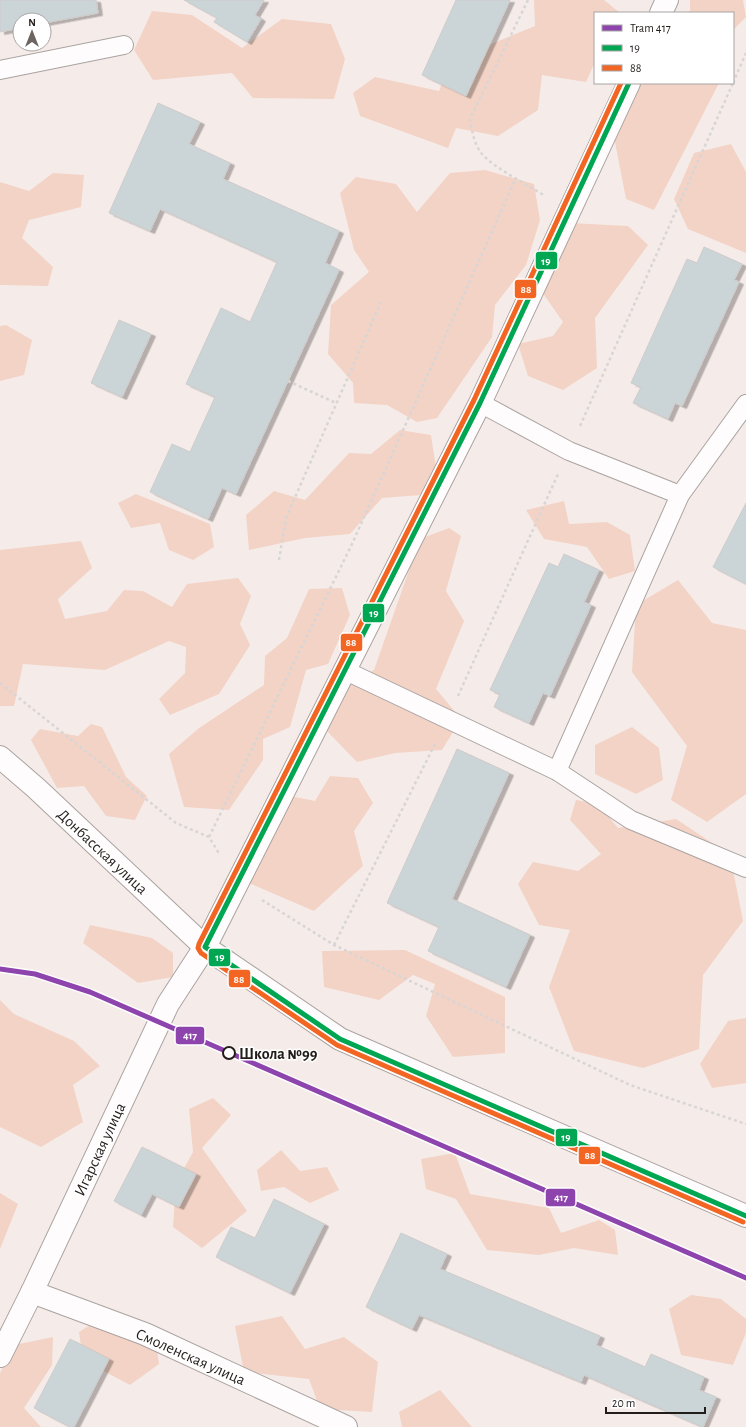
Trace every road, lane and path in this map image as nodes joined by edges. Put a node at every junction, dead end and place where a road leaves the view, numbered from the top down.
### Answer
1 (528, 0) edge
2 (667, 0) edge
3 (661, 12) edge
4 (124, 45) dead end
5 (746, 53) edge
6 (0, 70) edge
7 (734, 81) edge
8 (629, 84) edge
9 (733, 84) edge
10 (516, 178) junction
11 (570, 210) junction
12 (381, 302) dead end
13 (288, 381) dead end
14 (336, 403) junction
15 (480, 403) junction
16 (746, 404) edge
17 (569, 451) junction
18 (680, 495) junction
19 (279, 560) dead end
20 (344, 670) junction
21 (0, 683) edge
22 (448, 719) junction
23 (0, 757) edge
24 (557, 771) junction
25 (209, 837) junction
26 (746, 868) edge
27 (236, 884) junction
28 (334, 945) junction
29 (205, 946) junction
30 (746, 1124) edge
31 (746, 1216) edge
32 (32, 1292) junction
33 (0, 1356) edge
34 (346, 1427) edge

1 - 10 path
2 - 3 street
4 - 6 lane
5 - 7 path
8 - 11 street, Игарская улица
9 - 17 path
10 - 11 path
10 - 25 path
11 - 15 street, Игарская улица
12 - 14 path
13 - 14 path
14 - 19 path
15 - 17 lane
15 - 20 street, Игарская улица
16 - 18 lane
17 - 18 lane
17 - 22 path
18 - 24 lane
20 - 22 lane
20 - 27 street, Игарская улица
21 - 25 path
22 - 24 lane
22 - 28 path
23 - 29 street, Донбасская улица
24 - 26 lane
25 - 27 path
27 - 28 path
27 - 29 street, Игарская улица
28 - 30 path
29 - 31 street, Донбасская улица
29 - 32 street, Игарская улица
32 - 33 street, Игарская улица
32 - 34 street, Смоленская улица

